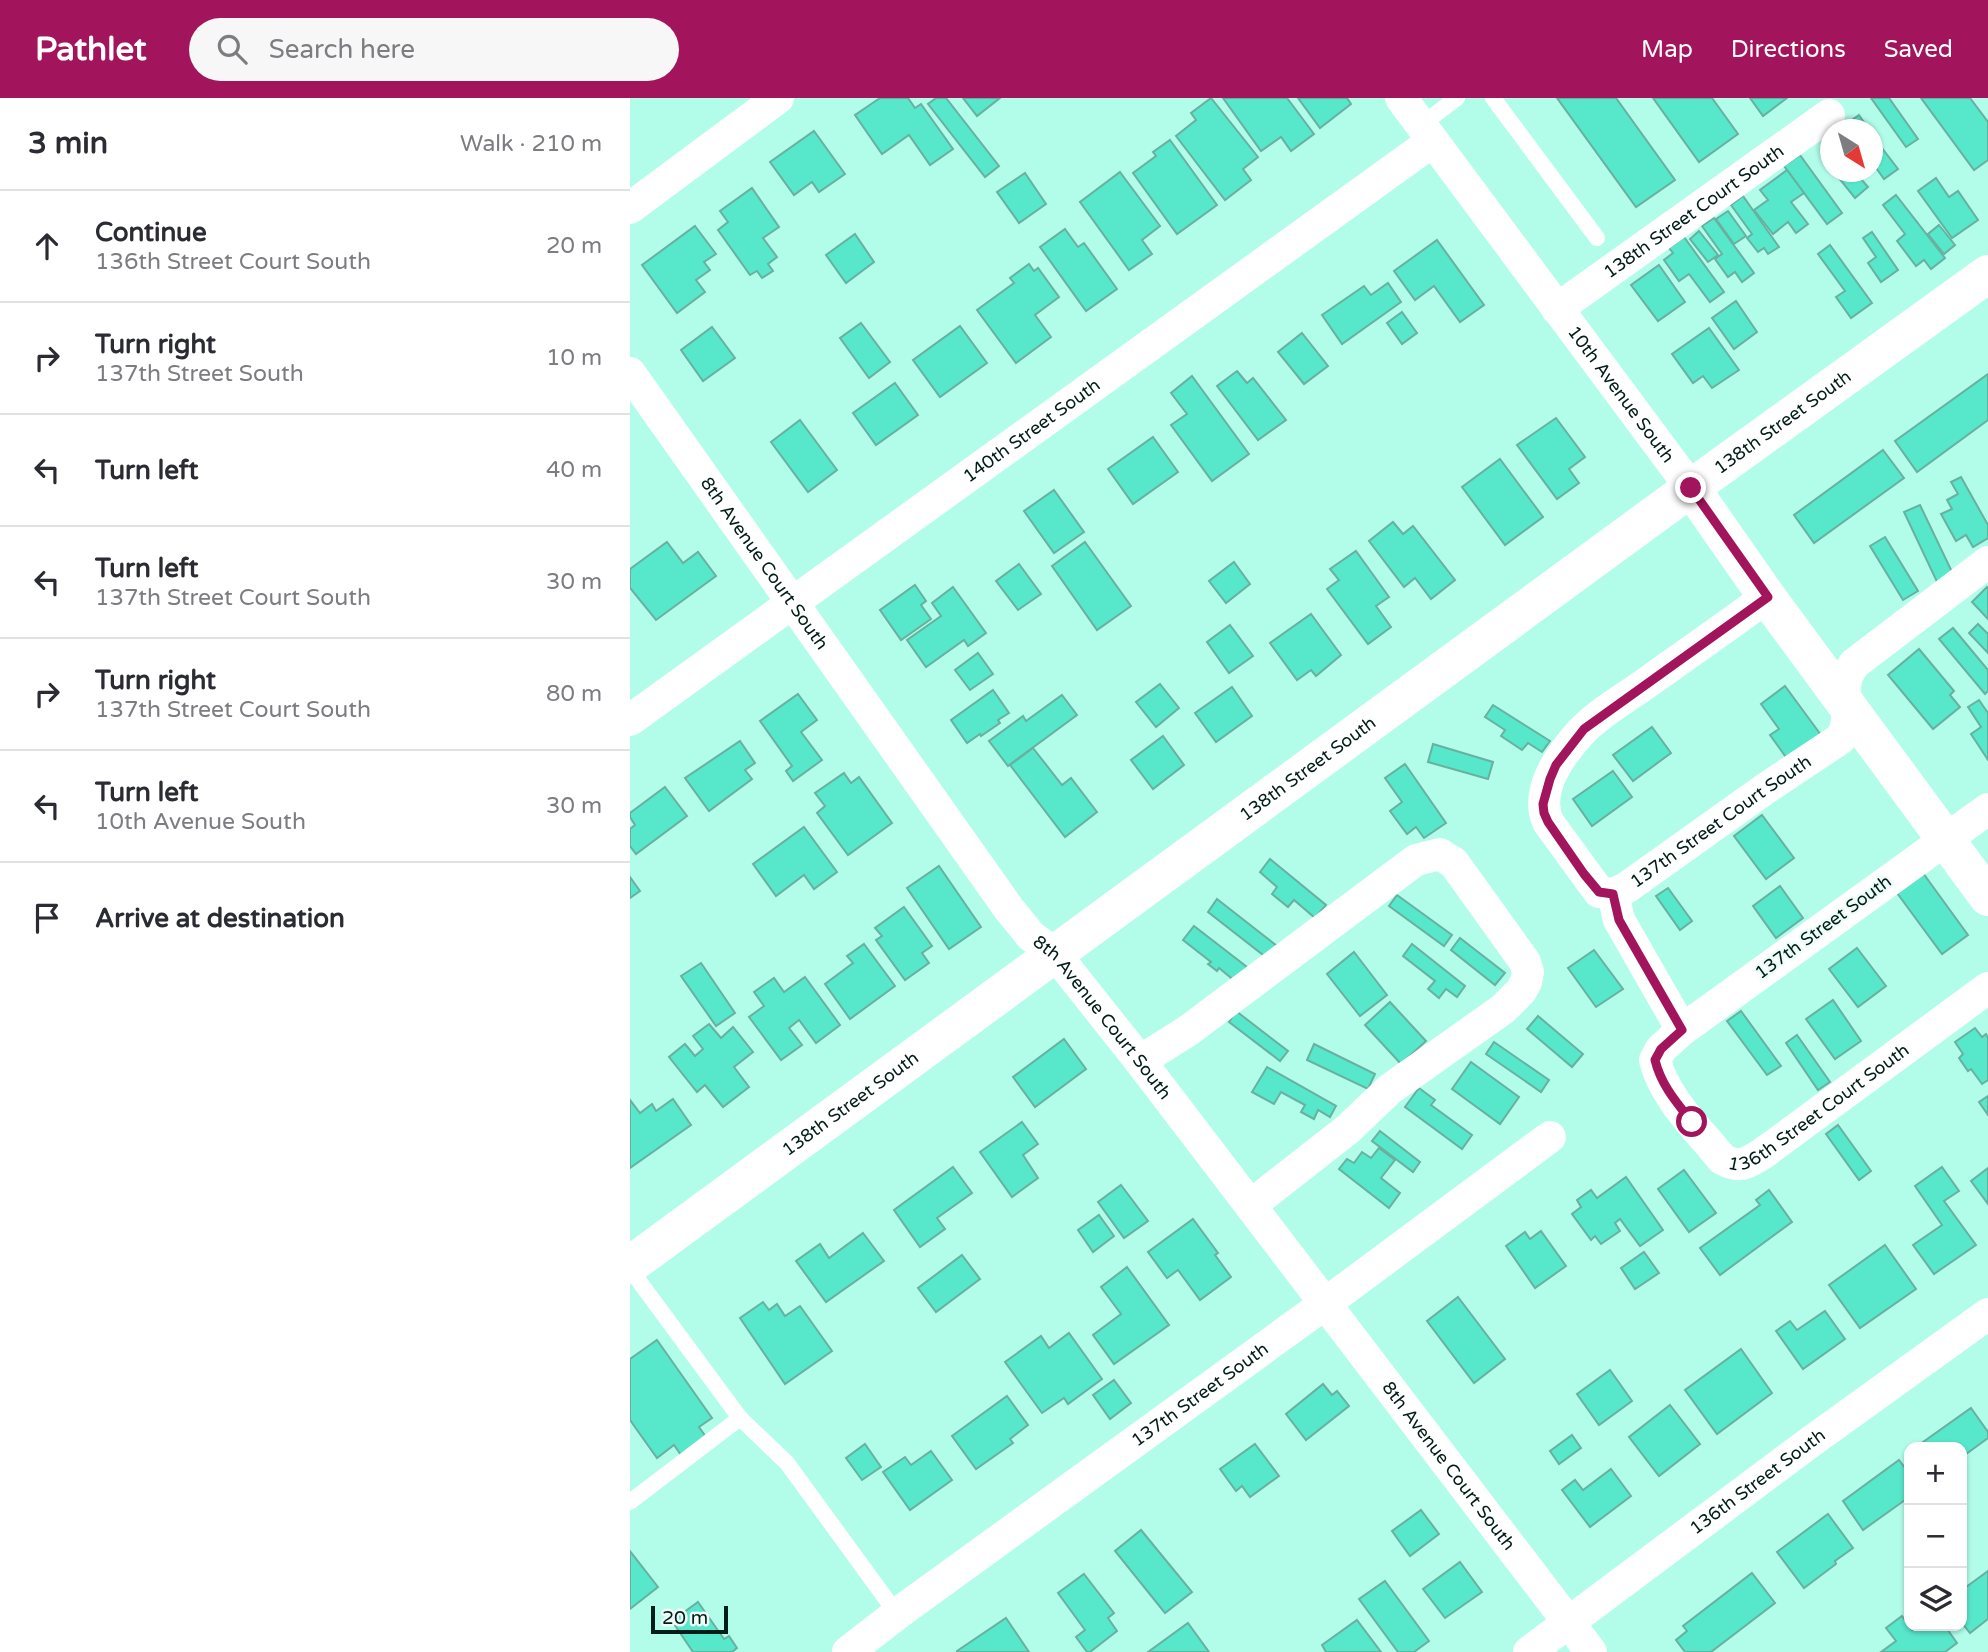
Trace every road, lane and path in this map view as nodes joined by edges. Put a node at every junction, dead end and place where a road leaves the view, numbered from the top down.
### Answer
1 (778, 98) edge
2 (1401, 98) edge
3 (1457, 98) edge
4 (1493, 98) edge
5 (1829, 115) dead end
6 (1427, 133) junction
7 (630, 208) edge
8 (1597, 238) dead end
9 (1988, 274) edge
10 (1557, 309) junction
11 (630, 373) edge
12 (1691, 488) junction
13 (1988, 562) edge
14 (1768, 597) junction
15 (793, 603) junction
16 (1847, 705) junction
17 (630, 720) edge
18 (1988, 809) edge
19 (1945, 838) junction
20 (1613, 894) junction
21 (1988, 897) edge
22 (1055, 954) junction
23 (1988, 988) edge
24 (1671, 1039) junction
25 (1140, 1061) junction
26 (1550, 1137) dead end
27 (1251, 1205) junction
28 (630, 1267) edge
29 (1326, 1303) junction
30 (1988, 1314) edge
31 (740, 1418) junction
32 (630, 1502) edge
33 (897, 1614) junction
34 (1568, 1623) junction
35 (848, 1652) edge
36 (1529, 1652) edge
37 (1591, 1652) edge

1 - 7 street
2 - 6 street, 10th Avenue South
3 - 6 lane
4 - 8 lane
5 - 10 street, 138th Street Court South
6 - 10 street, 10th Avenue South
6 - 15 street, 140th Street South
9 - 12 street, 138th Street South
10 - 12 street, 10th Avenue South
11 - 15 street, 8th Avenue Court South
12 - 14 street, 10th Avenue South
12 - 22 street, 138th Street South
13 - 16 street, 137th Street Court South
14 - 16 street, 10th Avenue South
14 - 20 street, 137th Street Court South
15 - 17 street, 140th Street South
15 - 22 street, 8th Avenue Court South
16 - 19 street, 10th Avenue South
16 - 20 street, 137th Street Court South
18 - 19 street, 137th Street South
19 - 21 street, 10th Avenue South
19 - 24 street, 137th Street South
20 - 24 street
22 - 25 street, 8th Avenue Court South
22 - 28 street, 138th Street South
23 - 24 street, 136th Street Court South
25 - 27 street, 8th Avenue Court South
25 - 27 street
26 - 29 street, 137th Street South
27 - 29 street, 8th Avenue Court South
28 - 31 lane
29 - 33 street, 137th Street South
29 - 34 street, 8th Avenue Court South
30 - 34 street, 136th Street South
31 - 32 lane
31 - 33 lane
33 - 35 street, 137th Street South
34 - 36 street, 136th Street South
34 - 37 street, 8th Avenue Court South

